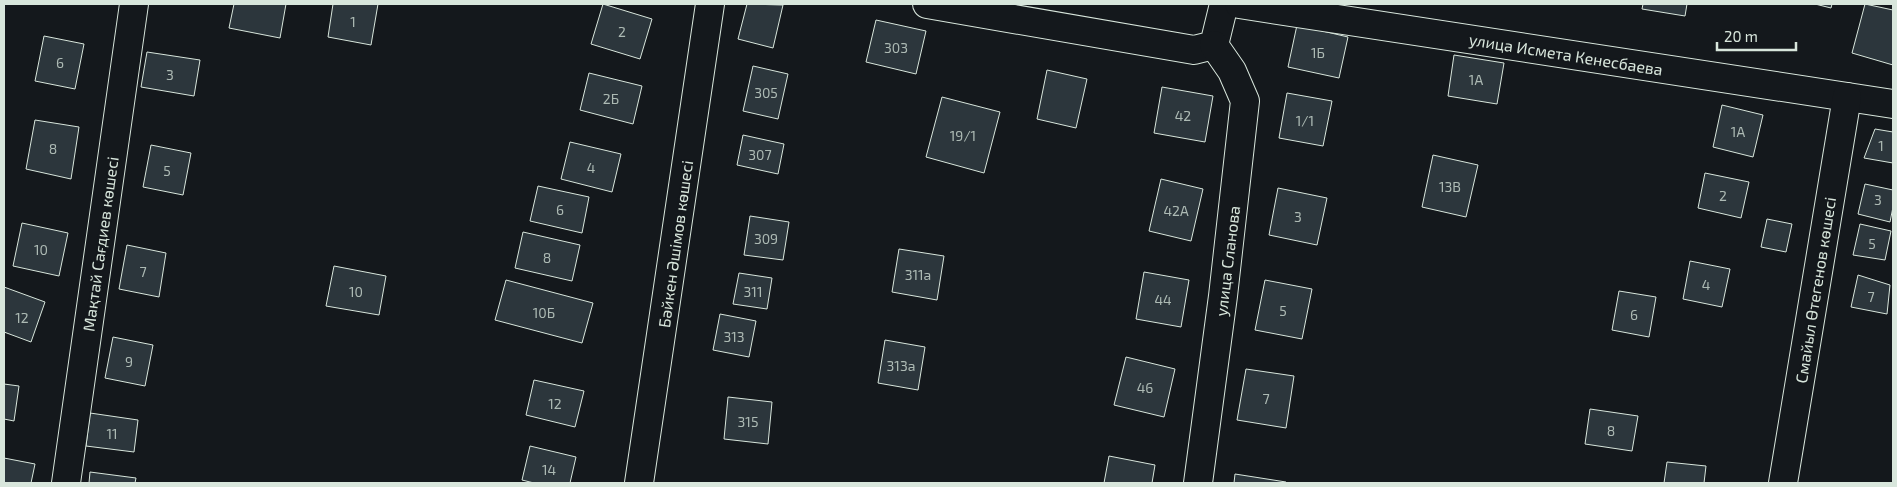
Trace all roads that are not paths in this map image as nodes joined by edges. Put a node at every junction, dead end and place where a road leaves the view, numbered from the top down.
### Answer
1 (134, 4) edge
2 (710, 4) edge
3 (927, 4) edge
4 (1224, 4) edge
5 (1239, 4) edge
6 (1214, 45) junction
7 (1847, 97) junction
8 (1893, 104) edge
9 (66, 483) edge
10 (639, 483) edge
11 (1198, 483) edge
12 (1784, 483) edge

1 - 9 street, Мақтай Сағдиев көшесі
2 - 10 street, Бәйкен Әшімов көшесі
3 - 6 street
4 - 6 street
5 - 7 street, улица Исмета Кенесбаева
6 - 11 street, улица Сланова
7 - 8 street, улица Исмета Кенесбаева
7 - 12 street, Смайыл Өтегенов көшесі

